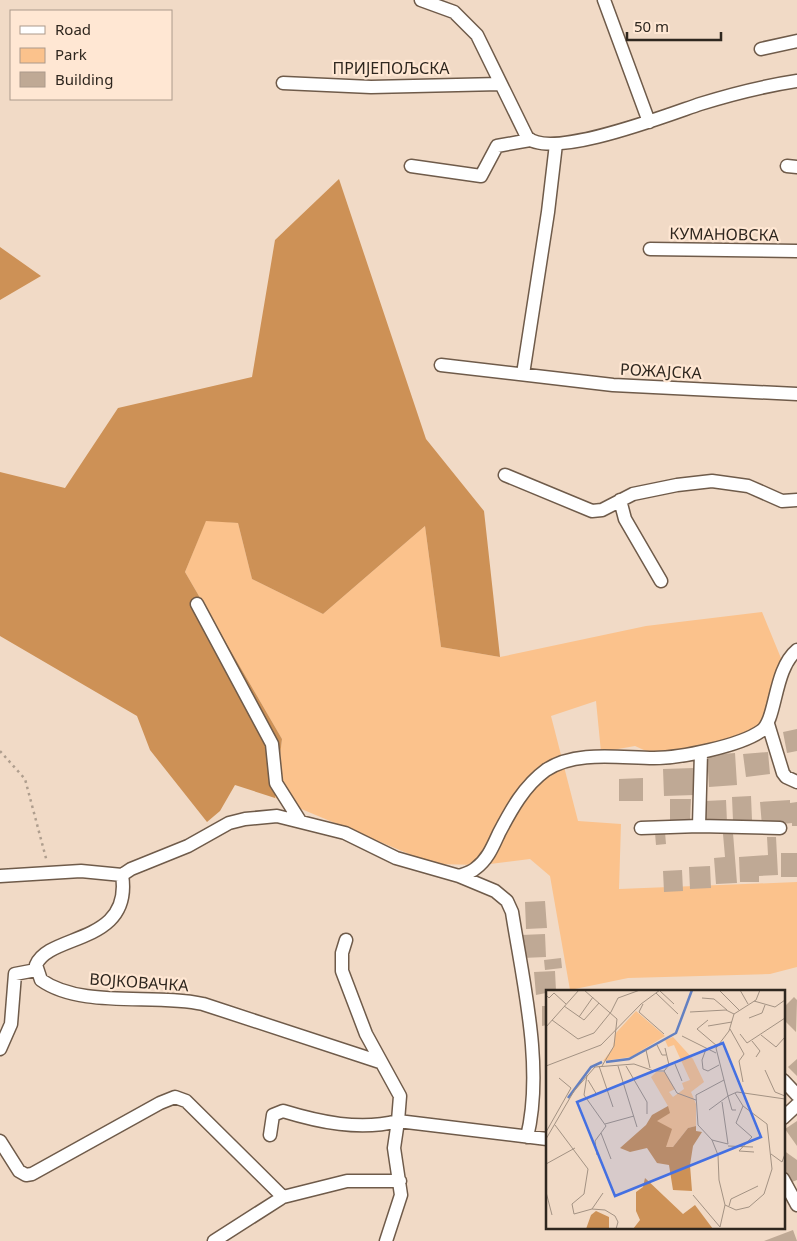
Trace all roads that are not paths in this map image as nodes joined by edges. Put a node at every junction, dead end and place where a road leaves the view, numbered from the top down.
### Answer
1 (421, 0) edge
2 (449, 0) edge
3 (604, 0) edge
4 (454, 12) junction
5 (797, 41) edge
6 (761, 49) dead end
7 (797, 80) edge
8 (283, 83) dead end
9 (500, 84) junction
10 (649, 122) junction
11 (530, 140) junction
12 (556, 144) junction
13 (411, 166) dead end
14 (650, 249) dead end
15 (797, 251) edge
16 (441, 365) dead end
17 (523, 374) junction
18 (797, 394) edge
19 (505, 475) dead end
20 (620, 500) junction
21 (797, 500) edge
22 (661, 582) dead end
23 (196, 604) dead end
24 (797, 650) edge
25 (768, 724) junction
26 (701, 752) junction
27 (797, 782) edge
28 (300, 821) junction
29 (699, 826) junction
30 (641, 828) dead end
31 (780, 828) dead end
32 (122, 875) junction
33 (0, 876) edge
34 (459, 876) junction
35 (346, 940) dead end
36 (36, 970) junction
37 (0, 1049) edge
38 (380, 1062) junction
39 (784, 1081) edge
40 (797, 1095) edge
41 (797, 1105) edge
42 (784, 1117) edge
43 (398, 1121) junction
44 (270, 1136) dead end
45 (527, 1138) junction
46 (546, 1139) edge
47 (0, 1141) edge
48 (400, 1181) junction
49 (790, 1182) edge
50 (283, 1197) junction
51 (797, 1205) edge
52 (214, 1241) edge
53 (386, 1241) edge

1 - 4 street
2 - 4 street
3 - 10 street
4 - 9 street
5 - 6 street
7 - 10 street
8 - 9 street, ПРИЈЕПОЉСКА
9 - 11 street
10 - 12 street
11 - 12 street
11 - 13 street
12 - 17 street
14 - 15 street, КУМАНОВСКА
16 - 17 street, РОЖАЈСКА
17 - 18 street, РОЖАЈСКА
19 - 20 street
20 - 21 street
20 - 22 street
23 - 28 street
24 - 25 street
25 - 26 street
25 - 27 street
26 - 29 street
26 - 34 street
28 - 32 street
28 - 34 street
29 - 30 street
29 - 31 street
32 - 33 street
32 - 36 street
34 - 45 street
35 - 38 street
36 - 37 street
36 - 38 street, ВОЈКОВАЧКА
38 - 43 street
39 - 40 street
41 - 42 street
43 - 44 street
43 - 45 street
43 - 48 street
45 - 46 street
47 - 50 street
48 - 50 street
48 - 53 street
49 - 51 street
50 - 52 street

